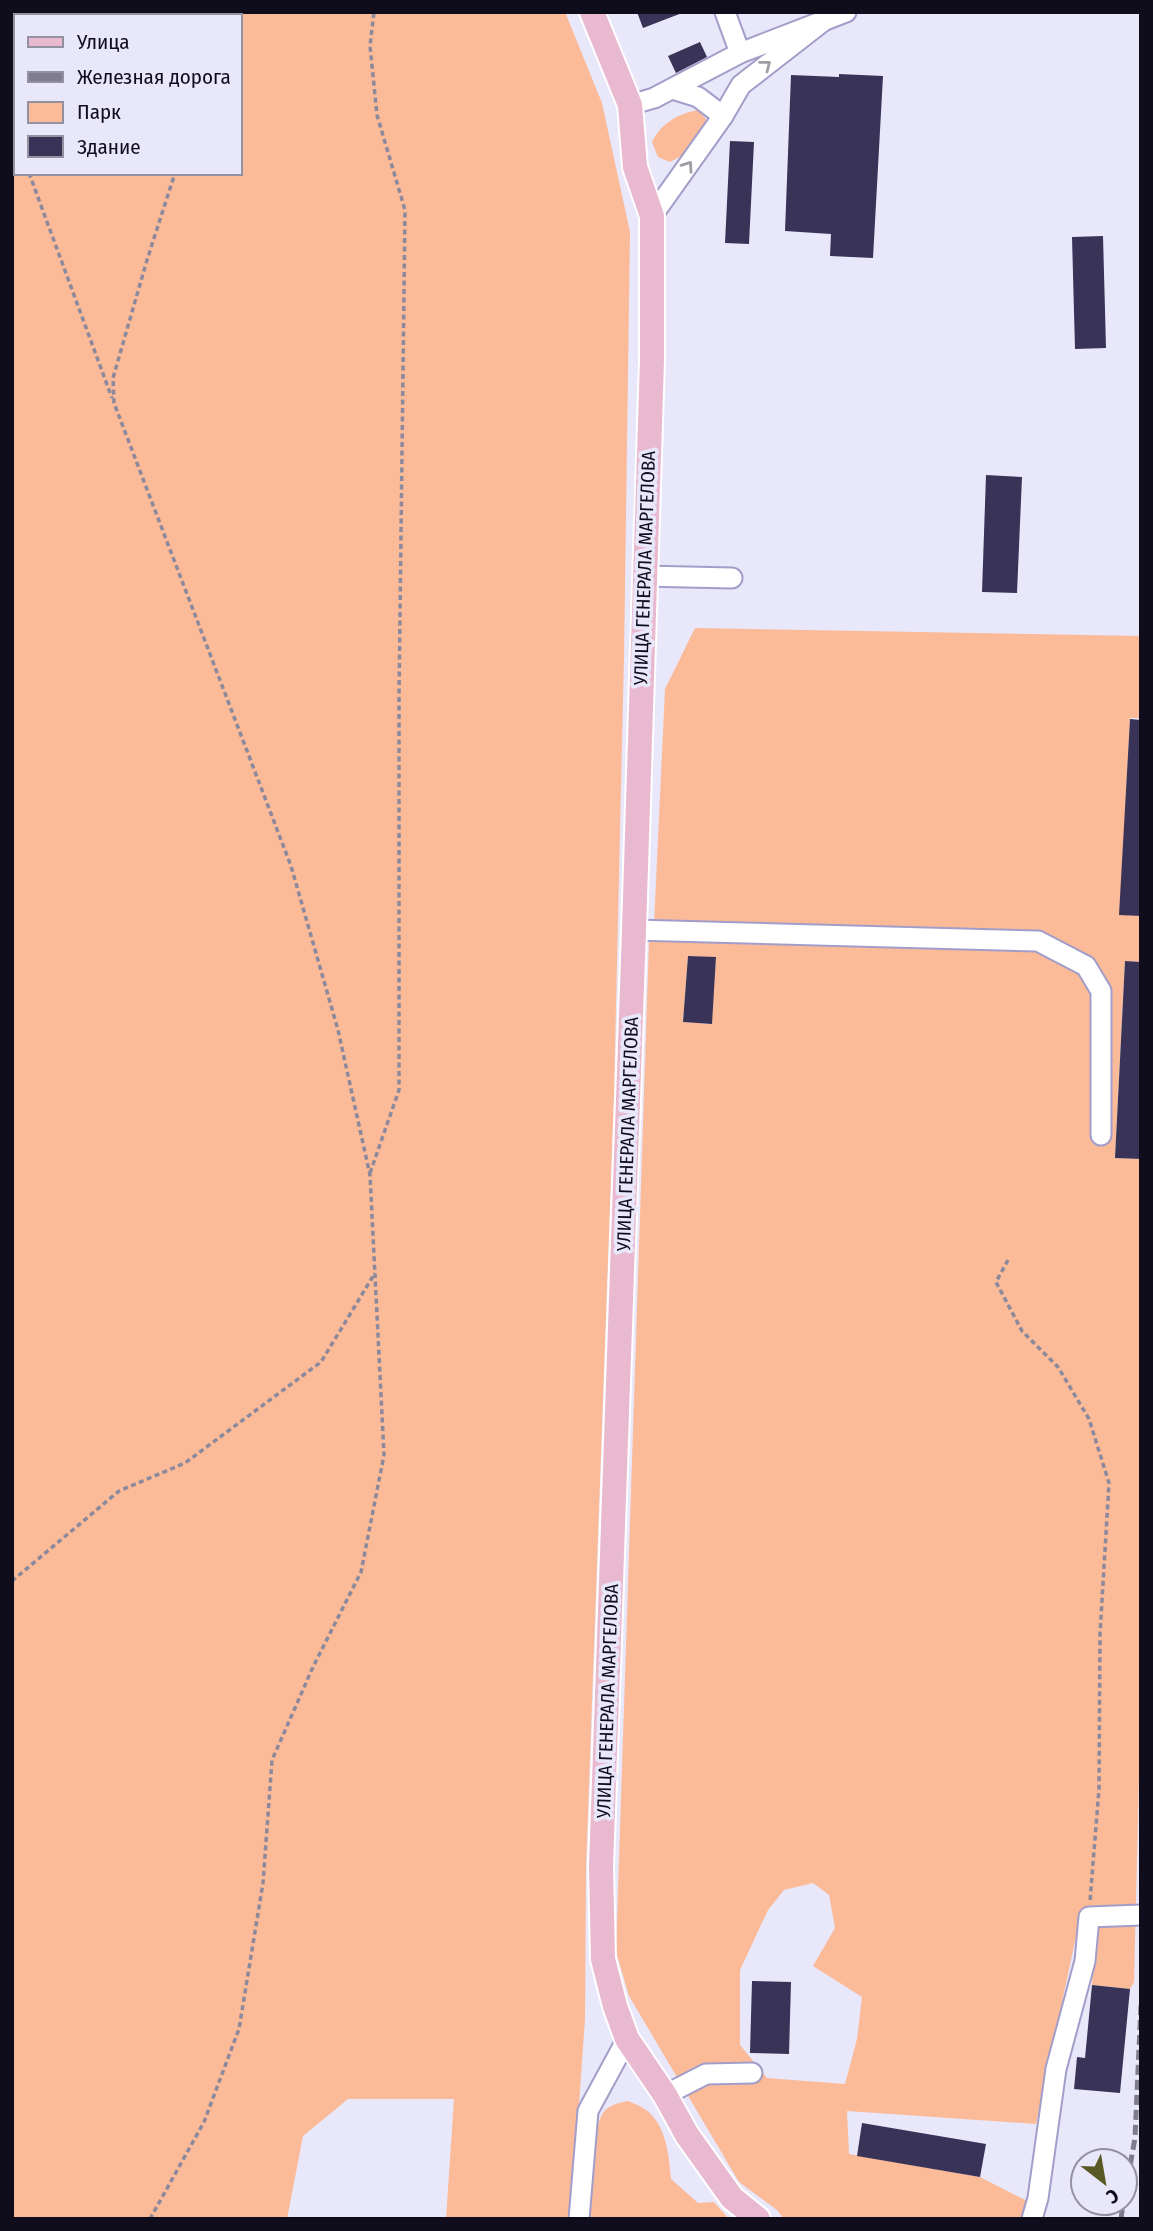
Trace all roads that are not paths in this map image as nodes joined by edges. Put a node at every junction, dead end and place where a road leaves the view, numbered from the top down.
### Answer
1 (592, 12) edge
2 (725, 12) edge
3 (846, 12) edge
4 (825, 19) junction
5 (740, 53) junction
6 (672, 89) junction
7 (629, 105) junction
8 (723, 116) junction
9 (652, 216) junction
10 (643, 576) junction
11 (732, 578) dead end
12 (634, 930) junction
13 (1101, 1135) dead end
14 (1141, 1914) edge
15 (627, 2039) junction
16 (752, 2073) dead end
17 (665, 2095) junction
18 (579, 2219) edge
19 (758, 2219) edge
20 (1032, 2219) edge

1 - 7 main road, УЛИЦА ГЕНЕРАЛА МАРГЕЛОВА
2 - 5 street
3 - 4 street
4 - 5 street
8 -> 4 street
5 - 6 street
6 - 7 street
6 - 8 street
7 - 9 main road, УЛИЦА ГЕНЕРАЛА МАРГЕЛОВА
9 -> 8 street
9 - 10 main road, УЛИЦА ГЕНЕРАЛА МАРГЕЛОВА
10 - 11 street
10 - 12 main road, УЛИЦА ГЕНЕРАЛА МАРГЕЛОВА
12 - 13 street
12 - 15 main road, УЛИЦА ГЕНЕРАЛА МАРГЕЛОВА
14 - 20 street
15 - 17 main road, УЛИЦА ГЕНЕРАЛА МАРГЕЛОВА
15 - 18 street
16 - 17 street
17 - 19 main road, УЛИЦА ГЕНЕРАЛА МАРГЕЛОВА

